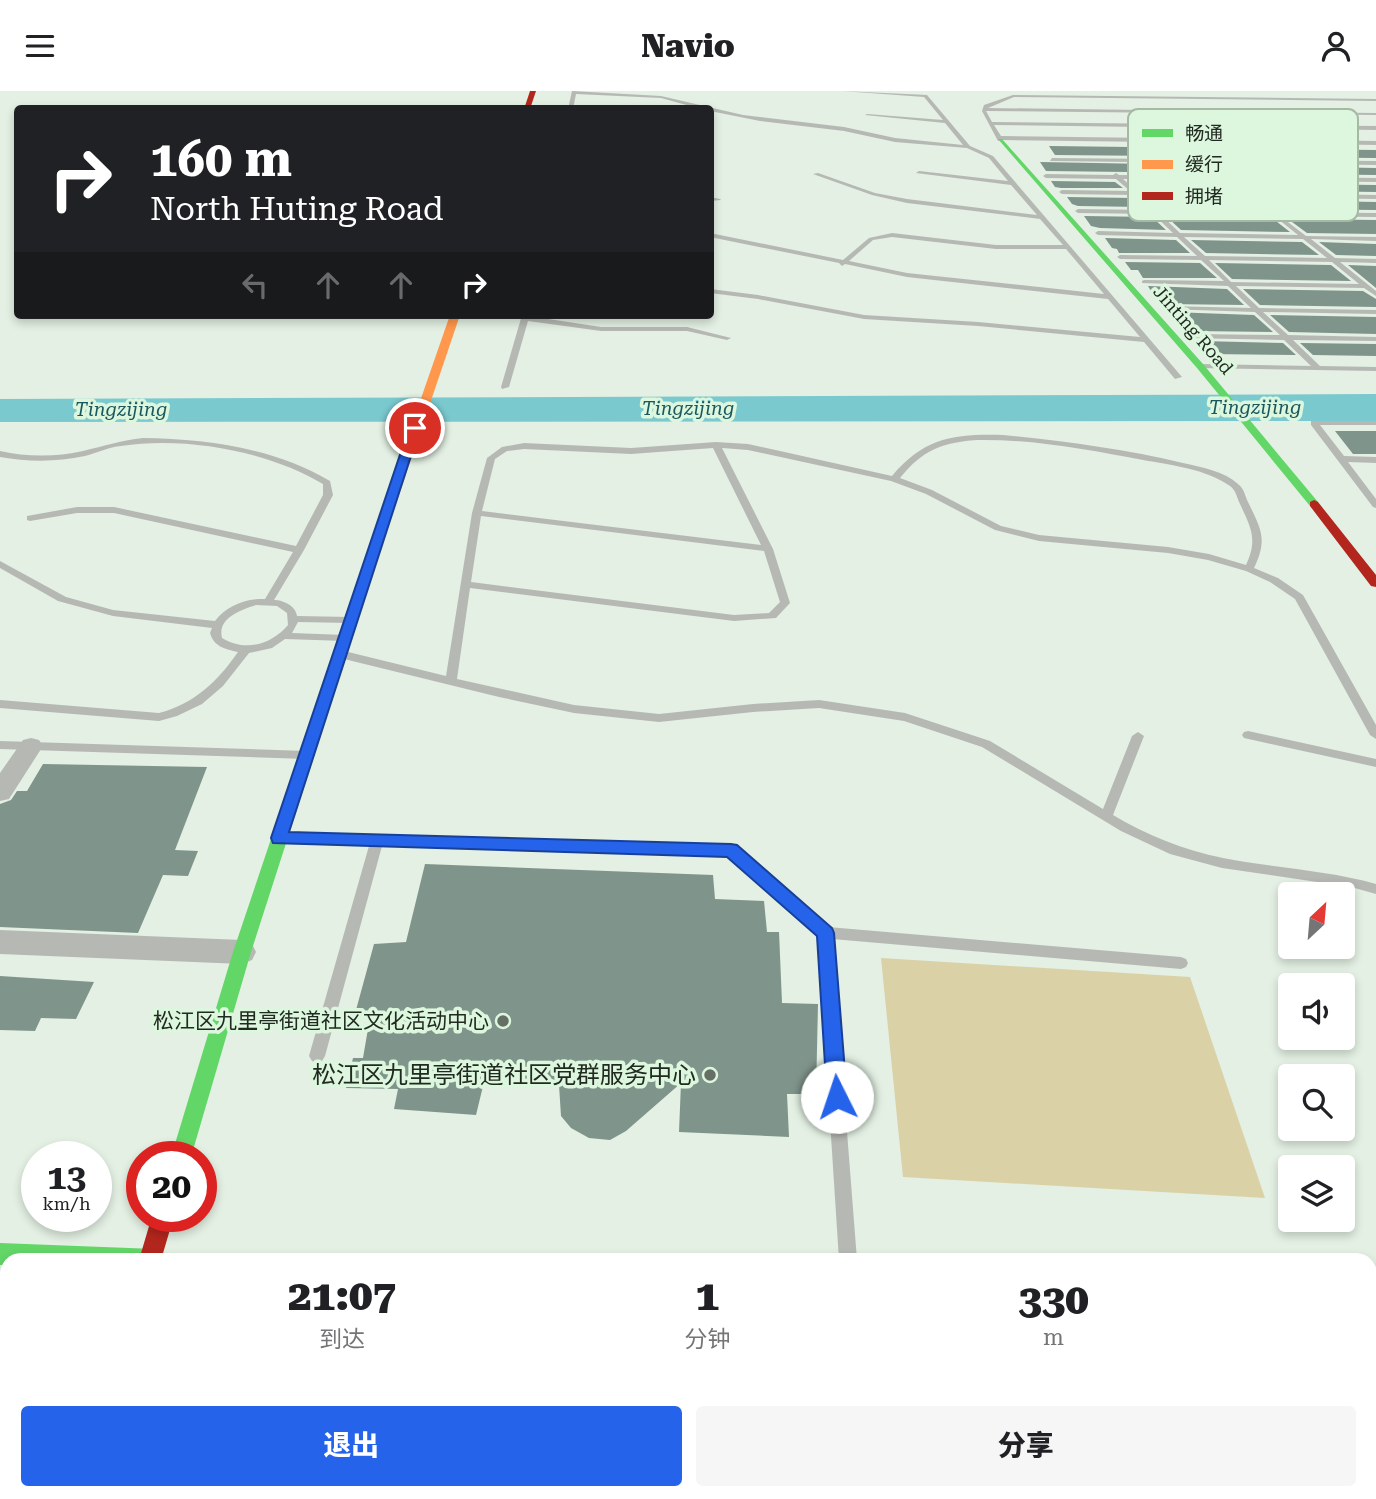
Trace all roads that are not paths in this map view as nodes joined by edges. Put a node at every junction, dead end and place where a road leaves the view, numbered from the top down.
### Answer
1 (844, 91) edge
2 (671, 92) edge
3 (661, 97) junction
4 (1243, 99) junction
5 (1376, 100) edge
6 (682, 101) junction
7 (571, 105) edge
8 (673, 105) edge
9 (696, 105) edge
10 (985, 109) junction
11 (1255, 109) edge
12 (714, 110) edge
13 (1128, 111) edge
14 (1358, 114) edge
15 (1376, 114) edge
16 (867, 115) dead end
17 (949, 122) junction
18 (990, 123) junction
19 (1128, 125) edge
20 (1358, 128) edge
21 (1376, 128) edge
22 (1000, 139) junction
23 (1128, 140) edge
24 (1041, 144) dead end
25 (1128, 144) edge
26 (1358, 144) edge
27 (1358, 145) edge
28 (1376, 145) edge
29 (969, 148) junction
30 (1093, 152) dead end
31 (1052, 160) dead end
32 (1101, 160) junction
33 (1128, 160) edge
34 (1358, 163) edge
35 (1376, 163) edge
36 (919, 173) dead end
37 (816, 174) dead end
38 (1046, 176) dead end
39 (1118, 177) junction
40 (1128, 177) edge
41 (1358, 180) edge
42 (1376, 180) edge
43 (1013, 183) junction
44 (1128, 186) edge
45 (1358, 186) edge
46 (1062, 192) dead end
47 (1128, 193) edge
48 (1358, 197) edge
49 (1376, 197) edge
50 (1078, 211) dead end
51 (1128, 212) edge
52 (1358, 215) edge
53 (1376, 215) edge
54 (1042, 217) junction
55 (1164, 221) edge
56 (1283, 221) edge
57 (1098, 233) dead end
58 (1179, 235) junction
59 (714, 236) edge
60 (1304, 237) junction
61 (1376, 239) edge
62 (1068, 247) junction
63 (1120, 257) dead end
64 (1203, 258) junction
65 (1333, 260) junction
66 (1376, 261) edge
67 (842, 264) junction
68 (1144, 282) dead end
69 (1230, 284) junction
70 (1366, 286) junction
71 (1376, 286) edge
72 (714, 292) edge
73 (1376, 294) edge
74 (1110, 297) junction
75 (1167, 308) dead end
76 (1257, 310) junction
77 (1376, 312) edge
78 (454, 319) edge
79 (524, 319) edge
80 (538, 319) edge
81 (1192, 335) dead end
82 (1286, 337) junction
83 (727, 338) dead end
84 (1376, 339) edge
85 (1146, 340) junction
86 (1200, 366) junction
87 (1318, 368) junction
88 (1376, 369) edge
89 (1178, 377) dead end
90 (505, 387) dead end
91 (1376, 423) edge
92 (716, 445) junction
93 (0, 453) edge
94 (1342, 459) junction
95 (1376, 460) edge
96 (894, 479) junction
97 (1376, 505) edge
98 (477, 513) junction
99 (30, 517) dead end
100 (768, 549) junction
101 (299, 550) junction
102 (0, 564) edge
103 (1249, 569) junction
104 (1376, 583) edge
105 (466, 584) junction
106 (268, 601) junction
107 (294, 619) junction
108 (351, 620) junction
109 (217, 625) junction
110 (284, 636) junction
111 (345, 638) junction
112 (245, 650) junction
113 (340, 654) junction
114 (452, 681) junction
115 (0, 704) edge
116 (1248, 735) dead end
117 (1376, 735) edge
118 (1138, 736) dead end
119 (0, 745) edge
120 (31, 746) junction
121 (307, 755) junction
122 (1376, 763) edge
123 (0, 792) edge
124 (1106, 817) junction
125 (279, 838) junction
126 (377, 841) junction
127 (1376, 889) edge
128 (825, 933) junction
129 (0, 942) edge
130 (242, 952) junction
131 (1181, 963) dead end
132 (317, 1056) dead end
133 (186, 1141) edge
134 (159, 1232) edge
135 (153, 1253) edge
136 (848, 1253) edge

1 - 17 lane
2 - 3 lane
3 - 6 lane
3 - 7 lane
4 - 5 lane
4 - 10 lane
4 - 11 lane
6 - 8 lane
6 - 9 lane
10 - 13 lane
10 - 18 lane
12 - 29 lane
14 - 15 lane
16 - 17 lane
17 - 29 lane
18 - 19 lane
18 - 22 lane
20 - 21 lane
22 - 23 lane
22 - 86 street, Jinting Road
24 - 25 lane
26 - 28 lane
27 - 28 lane
29 - 43 lane
30 - 32 lane
31 - 32 lane
32 - 33 lane
32 - 39 lane
34 - 35 lane
36 - 43 lane
37 - 54 lane
38 - 39 lane
39 - 40 lane
39 - 44 lane
41 - 42 lane
43 - 54 lane
45 - 49 lane
46 - 47 lane
48 - 49 lane
50 - 51 lane
52 - 53 lane
54 - 62 lane
55 - 58 lane
56 - 60 lane
57 - 58 lane
58 - 60 lane
58 - 64 lane
59 - 67 lane
60 - 61 lane
60 - 65 lane
62 - 67 lane
62 - 74 lane
63 - 64 lane
64 - 65 lane
64 - 69 lane
65 - 66 lane
65 - 70 lane
67 - 74 lane
68 - 69 lane
69 - 70 lane
69 - 76 lane
70 - 71 lane
70 - 73 lane
72 - 85 lane
74 - 85 lane
75 - 76 lane
76 - 77 lane
76 - 82 lane
78 - 108 street
79 - 90 lane
80 - 83 lane
81 - 82 lane
82 - 84 lane
82 - 87 lane
85 - 89 lane
86 - 87 lane
86 - 104 street, Jinting Road
87 - 88 lane
91 - 94 lane
92 - 96 lane
92 - 98 lane
92 - 100 lane
93 - 101 lane
94 - 95 lane
94 - 97 lane
96 - 103 lane
96 - 103 lane
98 - 100 lane
98 - 105 lane
99 - 101 lane
100 - 105 lane
101 - 106 lane
102 - 109 lane
103 - 117 lane
105 - 114 lane
106 - 107 lane
106 - 109 lane
107 - 108 lane
107 - 110 lane
108 - 111 street
109 - 112 lane
110 - 111 lane
110 - 112 lane
111 - 113 street
112 - 115 lane
113 - 114 lane
113 - 121 street
114 - 124 lane
116 - 122 lane
118 - 124 lane
119 - 120 lane
120 - 121 lane
120 - 123 street
121 - 125 street
124 - 127 lane
125 - 126 lane
125 - 130 street
126 - 128 lane
126 - 132 lane
128 - 131 lane
128 - 136 lane
129 - 130 street
130 - 133 street
134 - 135 street

